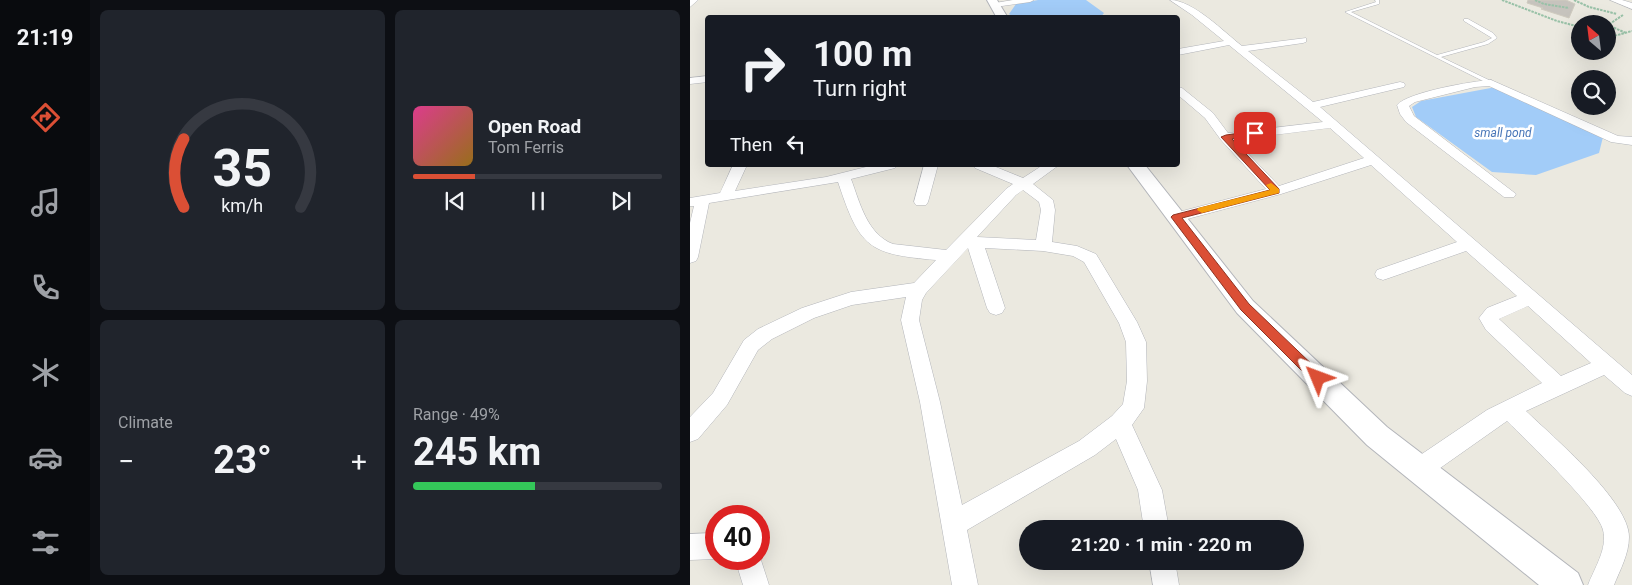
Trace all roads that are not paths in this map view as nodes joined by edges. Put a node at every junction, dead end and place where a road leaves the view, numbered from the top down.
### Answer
1 (694, 0) edge
2 (1030, 0) edge
3 (1174, 0) edge
4 (1377, 0) edge
5 (1614, 0) edge
6 (993, 2) edge
7 (690, 5) edge
8 (1632, 6) edge
9 (1001, 15) edge
10 (1466, 20) dead end
11 (1303, 40) dead end
12 (1237, 46) junction
13 (1180, 52) edge
14 (1438, 56) junction
15 (705, 79) edge
16 (690, 81) edge
17 (1491, 82) junction
18 (1400, 85) dead end
19 (1180, 91) edge
20 (1311, 106) junction
21 (1333, 124) junction
22 (1226, 137) junction
23 (1632, 141) edge
24 (1372, 160) junction
25 (739, 167) edge
26 (882, 167) edge
27 (930, 167) edge
28 (985, 167) edge
29 (1049, 167) edge
30 (1138, 167) edge
31 (844, 176) junction
32 (1022, 183) junction
33 (1276, 191) junction
34 (1509, 194) dead end
35 (726, 195) junction
36 (697, 201) edge
37 (921, 202) dead end
38 (1176, 217) junction
39 (1469, 244) junction
40 (1043, 246) junction
41 (962, 247) junction
42 (690, 257) edge
43 (1383, 274) dead end
44 (919, 290) junction
45 (1531, 298) junction
46 (996, 308) dead end
47 (1607, 365) junction
48 (1558, 386) junction
49 (1632, 387) edge
50 (1510, 410) junction
51 (1120, 423) junction
52 (690, 432) edge
53 (1418, 470) junction
54 (1155, 520) edge
55 (953, 524) junction
56 (705, 546) edge
57 (690, 547) edge
58 (752, 570) edge
59 (1164, 570) edge
60 (756, 585) edge
61 (965, 585) edge
62 (1166, 585) edge
63 (1566, 585) edge
64 (1601, 585) edge

1 - 7 street
2 - 6 street
3 - 12 street
4 - 14 lane
5 - 8 street
6 - 9 street
10 - 14 lane
11 - 12 street
12 - 13 street
12 - 20 street
14 - 17 lane
15 - 16 street
17 - 23 street
17 - 34 street
18 - 20 street
19 - 22 street
20 - 21 street
21 - 22 street
21 - 24 street
22 - 33 street
24 - 33 street
24 - 39 street
25 - 35 street
26 - 31 street
27 - 37 street
28 - 32 street
29 - 32 street
30 - 38 street
31 - 35 street
31 - 41 street
32 - 40 street
32 - 41 street
33 - 38 street
35 - 36 street
36 - 42 street
38 - 53 street
39 - 43 street
39 - 45 street
40 - 41 street
40 - 51 street
41 - 44 street
41 - 46 street
44 - 52 street
44 - 55 street
45 - 47 street
45 - 48 street
47 - 48 street
47 - 49 street
48 - 50 street
50 - 53 street
50 - 64 street
51 - 54 street
51 - 55 street
53 - 63 street
55 - 61 street
56 - 57 street
58 - 60 street
59 - 62 street

